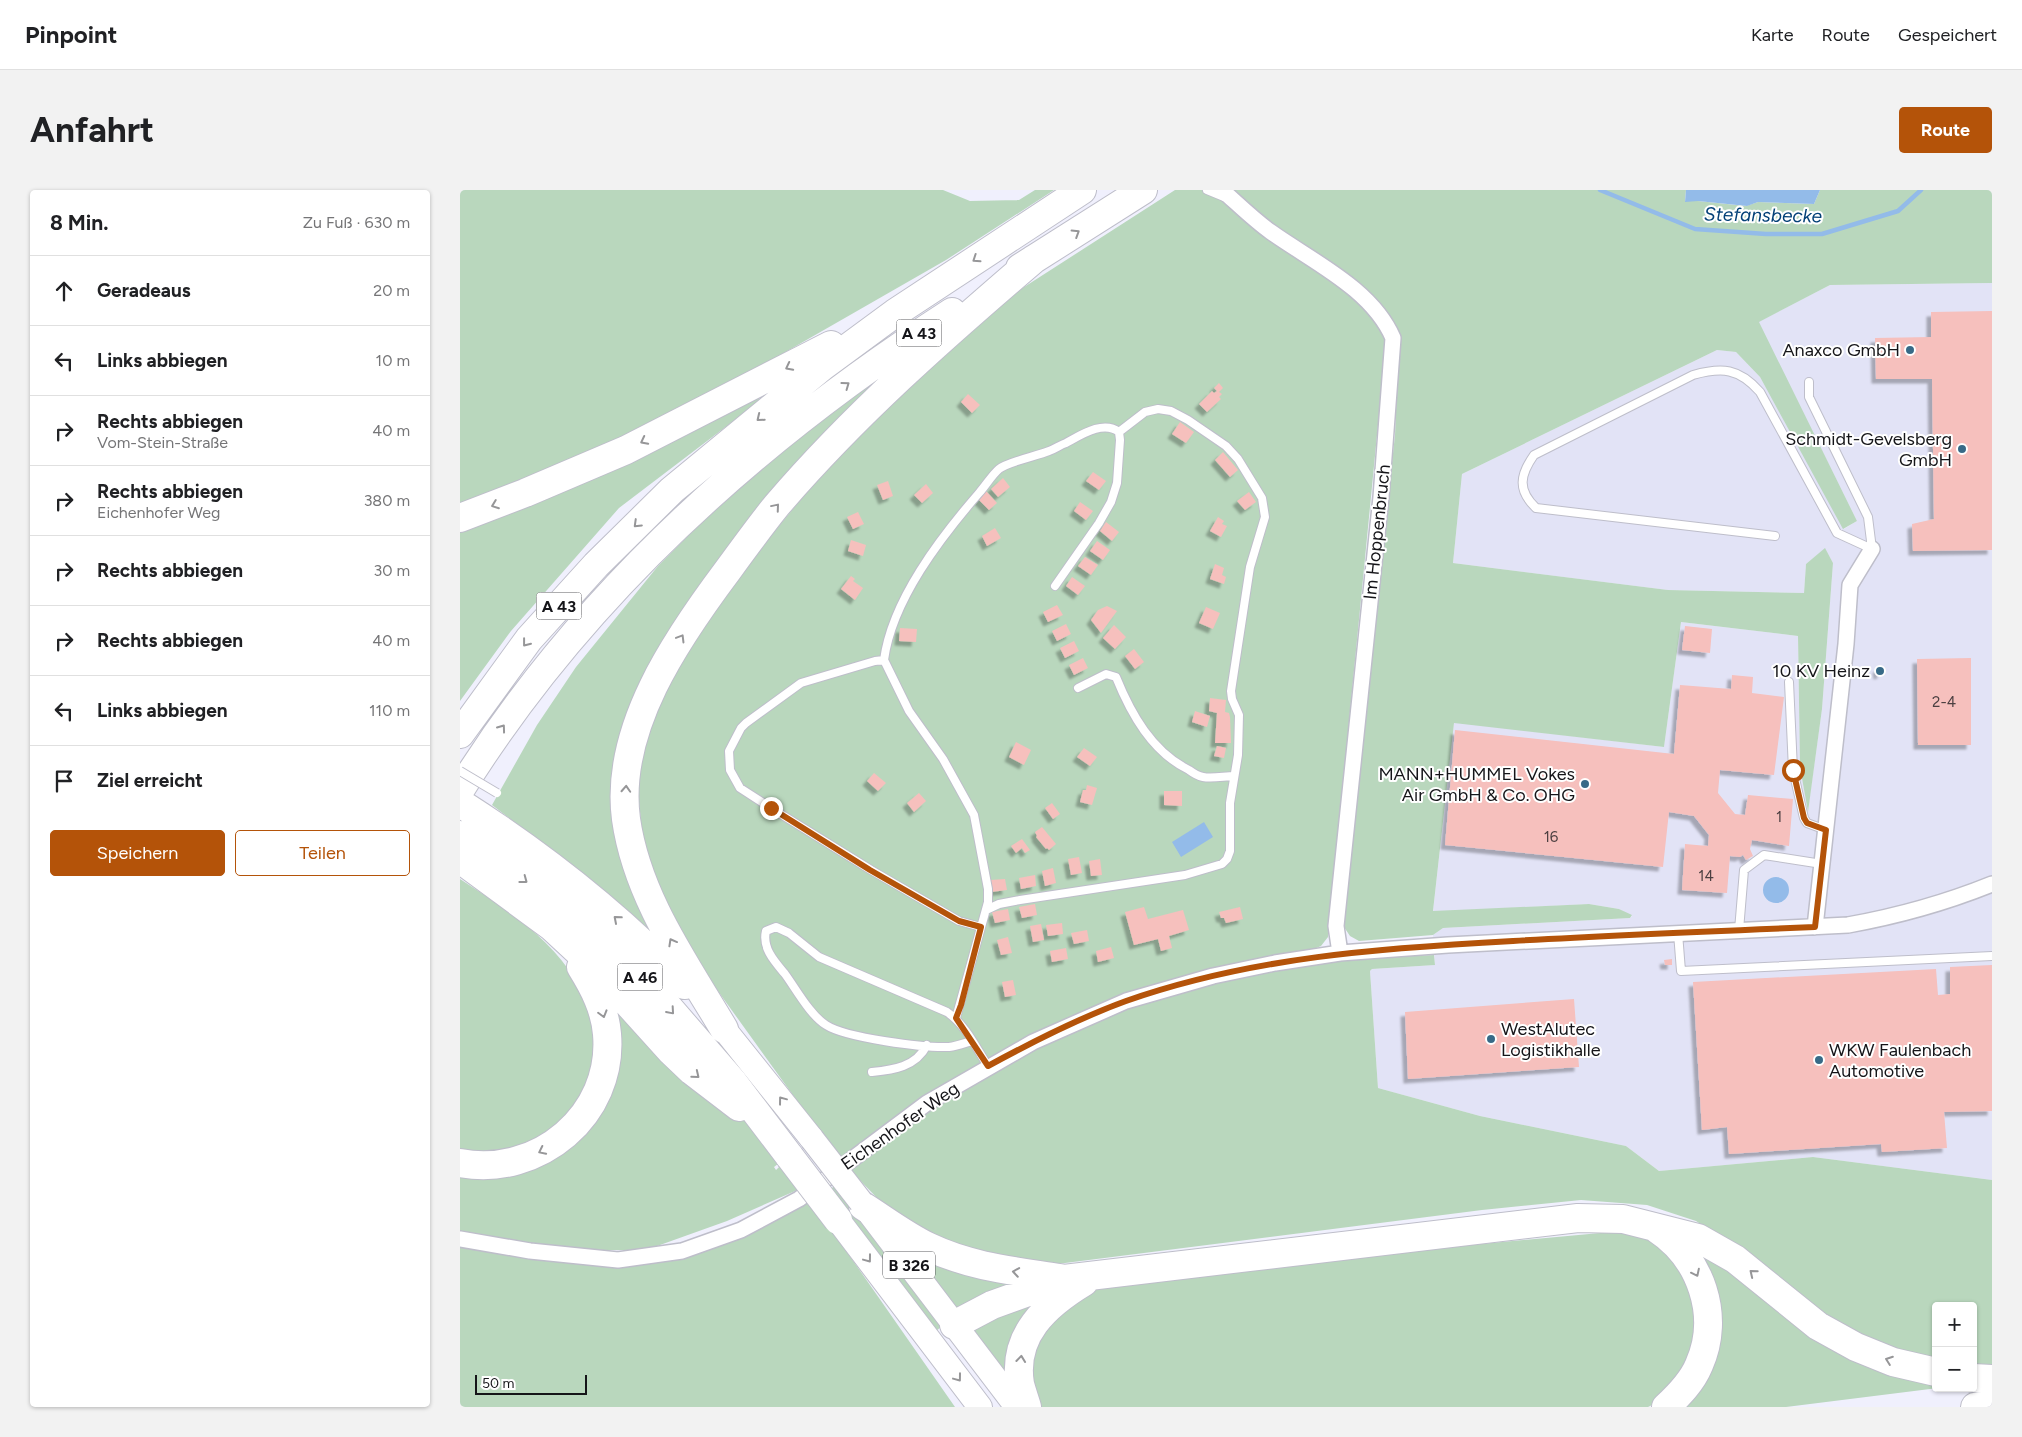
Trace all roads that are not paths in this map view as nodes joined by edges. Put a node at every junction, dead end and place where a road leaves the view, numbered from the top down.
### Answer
1 (1082, 190) edge
2 (1143, 190) edge
3 (1207, 190) edge
4 (1222, 190) edge
5 (1238, 204) junction
6 (1034, 259) junction
7 (895, 313) junction
8 (1809, 382) dead end
9 (1119, 432) junction
10 (460, 518) edge
11 (1775, 536) dead end
12 (1872, 549) junction
13 (1055, 586) dead end
14 (884, 660) junction
15 (1789, 682) dead end
16 (1078, 688) dead end
17 (460, 734) edge
18 (460, 771) edge
19 (1234, 776) junction
20 (460, 790) edge
21 (497, 793) dead end
22 (460, 802) edge
23 (1826, 830) junction
24 (460, 835) edge
25 (472, 859) edge
26 (1822, 864) junction
27 (1992, 884) edge
28 (986, 910) junction
29 (552, 927) junction
30 (981, 927) junction
31 (1815, 927) junction
32 (1739, 930) junction
33 (1678, 932) junction
34 (1340, 953) junction
35 (1992, 956) edge
36 (956, 1018) junction
37 (724, 1029) junction
38 (972, 1041) junction
39 (926, 1045) junction
40 (988, 1066) junction
41 (872, 1072) dead end
42 (769, 1128) junction
43 (460, 1163) edge
44 (862, 1204) junction
45 (838, 1220) joint
46 (1652, 1225) junction
47 (460, 1239) edge
48 (1094, 1276) junction
49 (1064, 1279) junction
50 (954, 1325) junction
51 (936, 1349) junction
52 (1932, 1371) edge
53 (1977, 1378) edge
54 (1992, 1379) edge
55 (1992, 1405) edge
56 (980, 1407) edge
57 (1017, 1407) edge
58 (1027, 1407) edge
59 (1666, 1407) edge
60 (1975, 1407) edge

1 -> 7 highway, A 43
6 -> 2 highway, A 43
3 - 5 lane
4 - 5 street, Im Hoppenbruch
5 - 34 street, Im Hoppenbruch
20 -> 6 highway, A 43
37 -> 6 highway
7 -> 10 highway
7 -> 17 highway, A 43
8 - 12 lane
9 - 13 lane
9 - 14 lane
9 - 19 lane
11 - 12 lane
12 - 23 street
14 - 28 lane
14 - 30 lane
15 - 23 lane
16 - 19 lane
18 - 21 lane, bridge
19 - 28 lane
37 -> 22 highway, A 46
23 - 26 street
24 - 25 highway, A 46
25 - 29 highway
25 -> 42 highway, A 46
26 - 31 street
26 - 32 lane
27 - 31 street, Eichenhofer Weg
28 - 30 lane
29 -> 42 highway
29 -> 43 highway
30 - 36 lane
31 - 32 street, Eichenhofer Weg
32 - 33 street, Eichenhofer Weg
33 - 34 street, Eichenhofer Weg
33 - 35 lane
34 - 40 street, Eichenhofer Weg
36 - 38 lane
36 - 39 lane
44 -> 37 main road, A 46, bridge
38 - 39 lane
38 - 40 lane
39 - 41 lane
40 - 47 street, Eichenhofer Weg
42 - 45 highway, A 46, bridge
49 -> 44 highway
44 - 50 main road, B 326
45 -> 51 main road, B 326
46 - 48 highway
52 -> 46 highway
46 -> 59 highway
48 - 49 highway
58 -> 48 highway
49 - 50 highway
50 - 51 main road
50 - 57 main road, B 326
51 -> 56 main road, B 326
53 - 54 highway
55 - 60 highway

